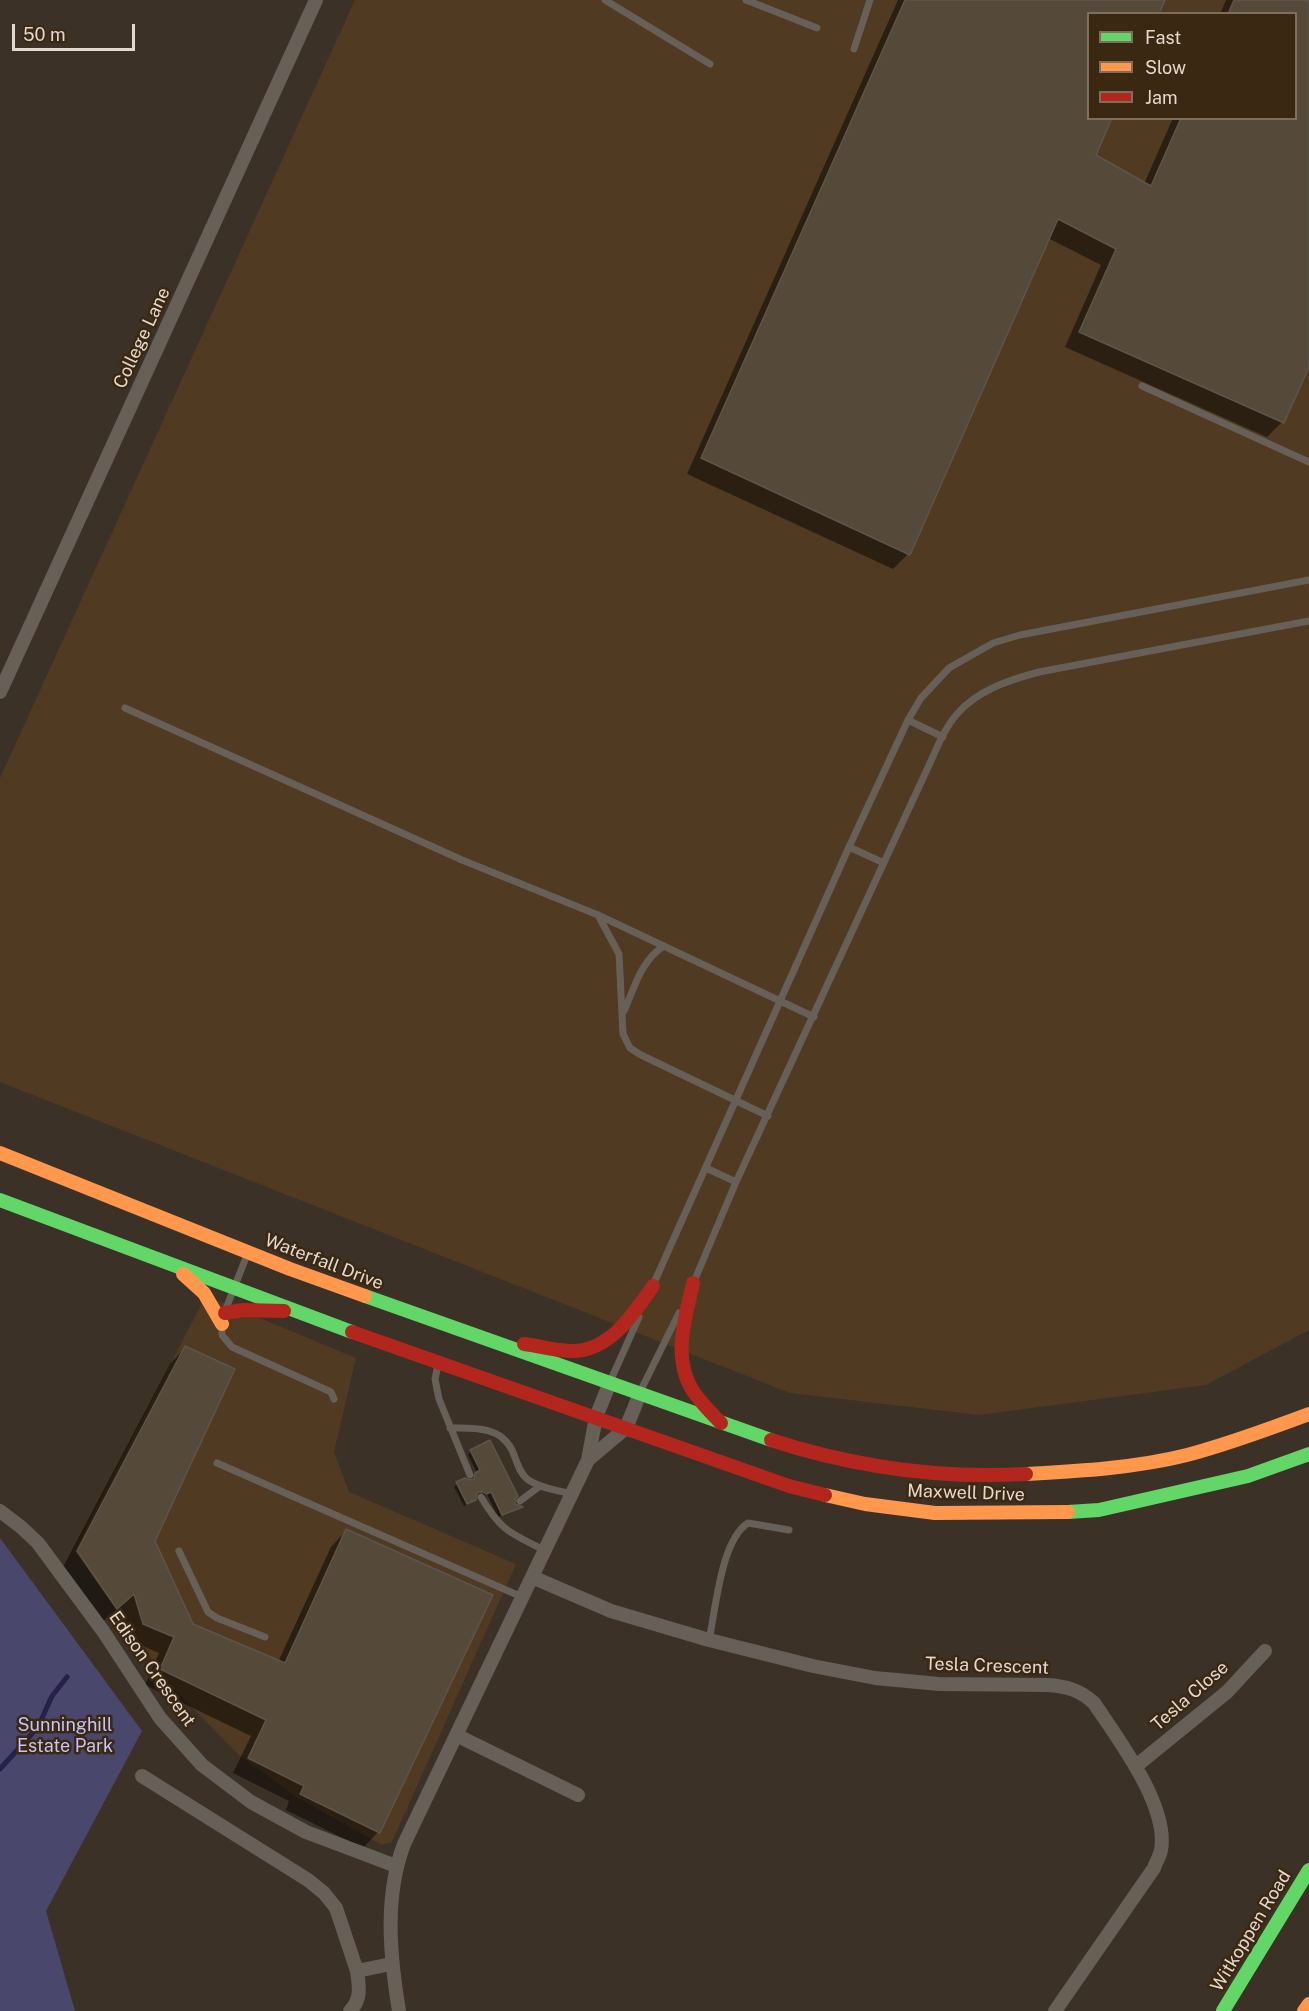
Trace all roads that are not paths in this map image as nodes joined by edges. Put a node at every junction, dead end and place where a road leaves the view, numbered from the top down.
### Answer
1 (316, 0) edge
2 (605, 0) edge
3 (746, 0) edge
4 (870, 0) edge
5 (817, 28) dead end
6 (854, 49) dead end
7 (710, 64) dead end
8 (1142, 386) dead end
9 (1309, 462) edge
10 (1309, 580) edge
11 (1309, 621) edge
12 (0, 692) edge
13 (125, 708) dead end
14 (908, 720) junction
15 (943, 737) junction
16 (849, 847) junction
17 (884, 863) junction
18 (598, 915) junction
19 (664, 946) junction
20 (779, 1002) junction
21 (622, 1014) junction
22 (814, 1017) junction
23 (735, 1100) junction
24 (768, 1116) junction
25 (0, 1153) edge
26 (706, 1168) junction
27 (736, 1182) junction
28 (0, 1200) edge
29 (248, 1252) junction
30 (175, 1267) junction
31 (693, 1283) junction
32 (653, 1286) junction
33 (233, 1287) junction
34 (288, 1309) junction
35 (223, 1318) junction
36 (486, 1340) junction
37 (439, 1362) junction
38 (609, 1385) junction
39 (639, 1396) junction
40 (334, 1399) dead end
41 (1309, 1414) edge
42 (596, 1417) junction
43 (723, 1425) junction
44 (450, 1428) junction
45 (626, 1428) junction
46 (1309, 1454) edge
47 (588, 1460) junction
48 (217, 1463) dead end
49 (470, 1475) dead end
50 (540, 1486) junction
51 (572, 1494) junction
52 (481, 1497) dead end
53 (520, 1501) dead end
54 (0, 1511) edge
55 (501, 1513) dead end
56 (493, 1519) junction
57 (789, 1530) dead end
58 (544, 1550) junction
59 (179, 1551) dead end
60 (532, 1577) junction
61 (522, 1597) junction
62 (265, 1637) dead end
63 (709, 1640) junction
64 (1265, 1651) dead end
65 (456, 1735) junction
66 (1136, 1766) junction
67 (142, 1776) dead end
68 (578, 1795) dead end
69 (396, 1866) junction
70 (1309, 1870) edge
71 (391, 1964) junction
72 (357, 1971) junction
73 (1309, 2004) edge
74 (350, 2011) edge
75 (399, 2011) edge
76 (1055, 2011) edge
77 (1223, 2011) edge
78 (1304, 2011) edge

1 - 12 street, College Lane
2 - 7 lane
3 - 5 lane
4 - 6 lane
8 - 9 lane
10 - 14 lane
11 - 15 lane
13 - 18 lane
14 - 15 lane
14 - 16 lane
15 - 17 lane
16 - 17 lane
16 - 20 lane
17 - 22 lane
18 - 19 lane
18 - 21 lane
19 - 20 lane
19 - 21 lane
20 - 22 lane
20 - 23 lane
21 - 23 lane
22 - 24 lane
23 - 24 lane
23 - 26 lane
24 - 27 lane
25 - 29 main road, Waterfall Drive
26 - 27 lane
26 - 32 lane
27 - 31 lane
28 - 30 main road
29 - 33 lane
29 - 36 main road, Waterfall Drive
30 - 33 main road
30 - 35 main road
31 - 39 lane
31 - 43 main road
32 - 36 main road
32 - 38 lane
33 - 34 main road
33 - 35 lane
34 - 35 main road
34 - 37 main road
35 - 40 lane
36 - 38 main road, Waterfall Drive
37 - 42 main road
37 - 44 lane
38 - 39 main road, Waterfall Drive
38 - 42 street
39 - 43 main road, Maxwell Drive
39 - 45 street
41 - 43 main road, Maxwell Drive
42 - 45 main road
42 - 47 street
44 - 49 lane
44 - 50 lane
45 - 46 main road, Maxwell Drive
45 - 47 street
47 - 51 street
48 - 61 lane
50 - 51 lane
50 - 53 lane
51 - 58 street
52 - 56 lane
54 - 69 street, Edison Crescent
55 - 56 lane
56 - 58 lane
57 - 63 lane
58 - 60 street
59 - 62 lane
60 - 61 street
60 - 63 street, Tesla Crescent
61 - 65 street
63 - 66 street, Tesla Crescent
64 - 66 street, Tesla Close
65 - 68 street
65 - 69 street
66 - 76 street, Tesla Crescent
67 - 72 street
69 - 71 street
70 - 77 main road, Witkoppen Road
71 - 72 street
71 - 75 street
72 - 74 street
73 - 78 main road

